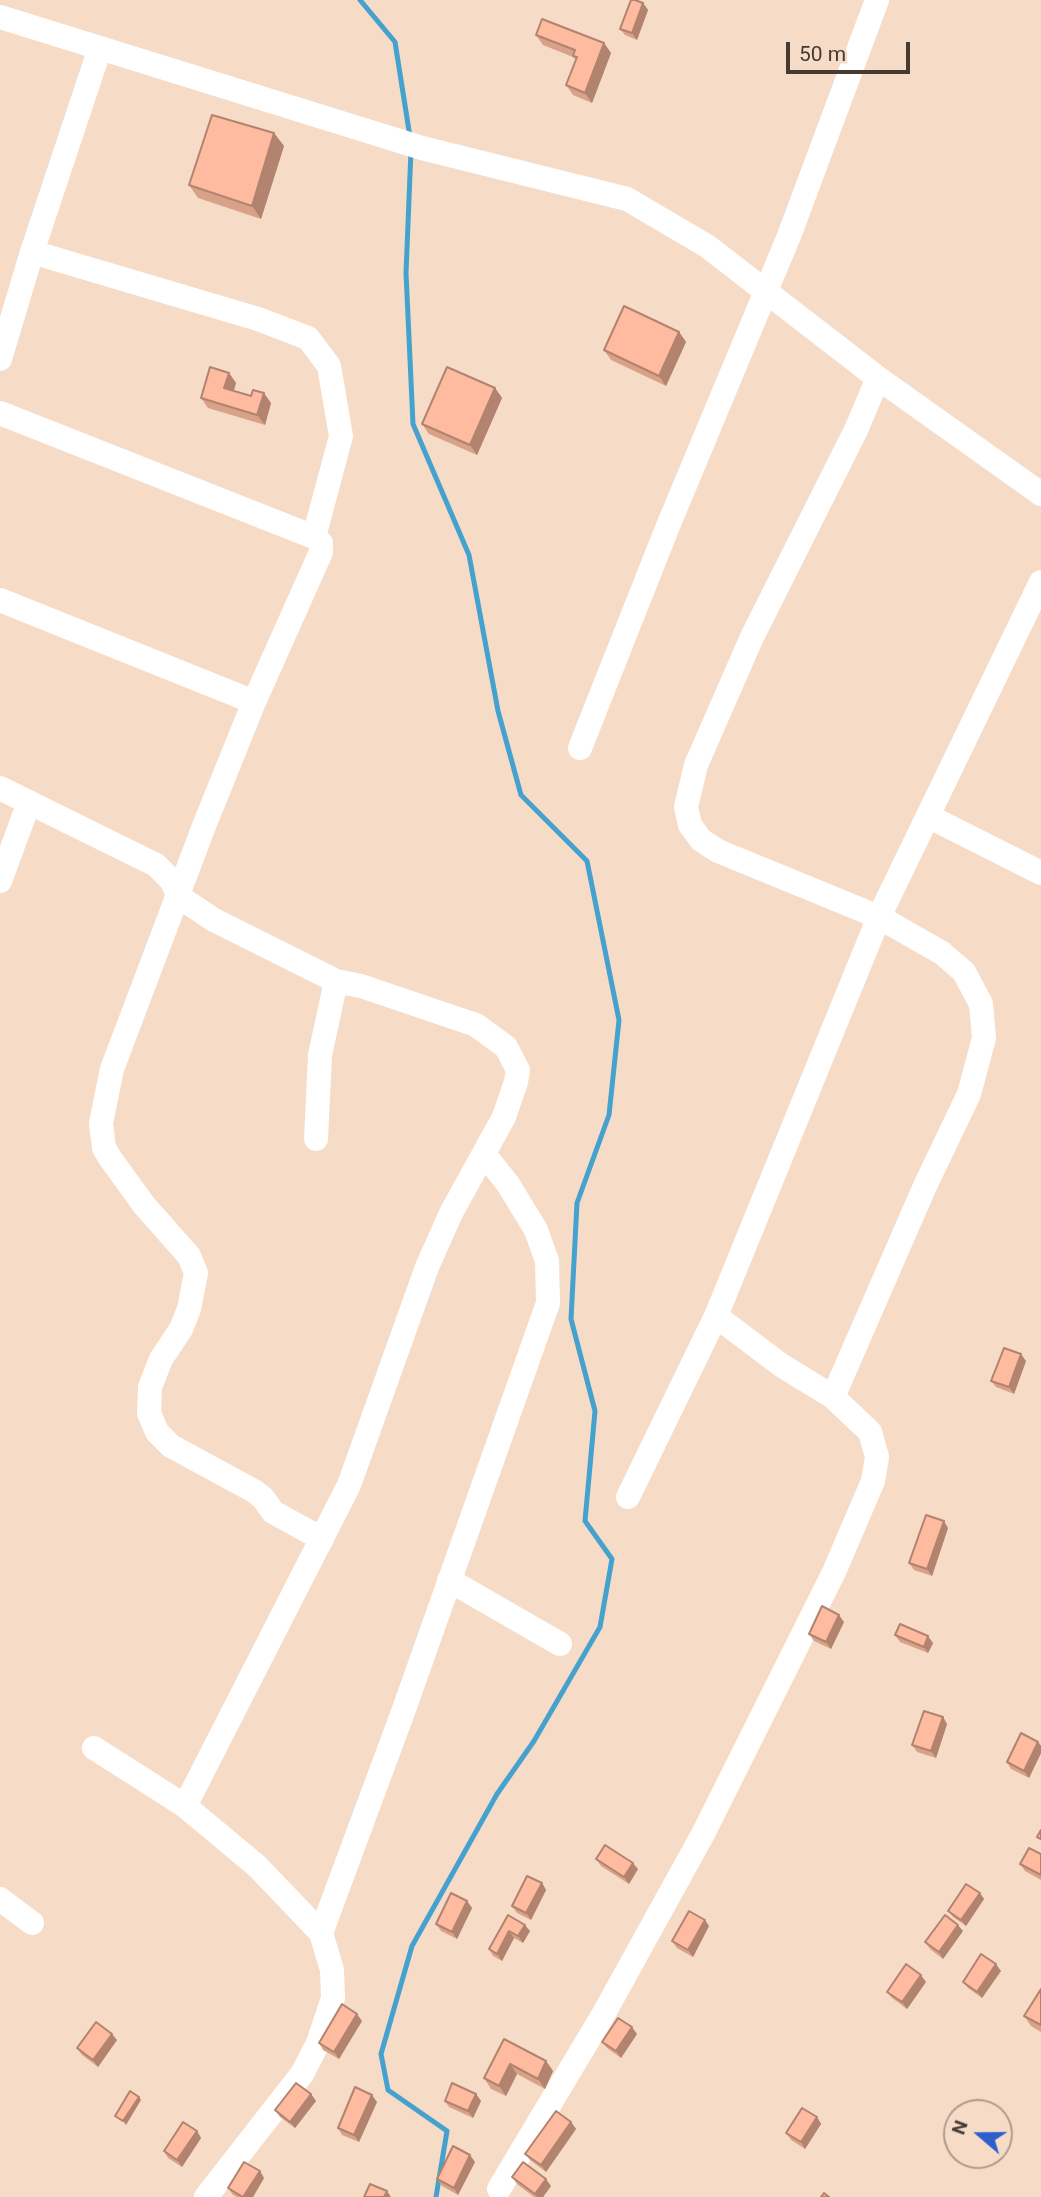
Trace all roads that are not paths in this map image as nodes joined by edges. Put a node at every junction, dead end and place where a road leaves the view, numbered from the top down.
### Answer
1 (877, 0) edge
2 (0, 18) edge
3 (100, 48) junction
4 (32, 252) junction
5 (766, 290) junction
6 (0, 359) edge
7 (878, 378) junction
8 (0, 412) edge
9 (1041, 494) edge
10 (314, 537) junction
11 (1041, 582) edge
12 (0, 600) edge
13 (254, 702) junction
14 (580, 748) dead end
15 (0, 788) edge
16 (29, 802) junction
17 (929, 816) junction
18 (1041, 873) edge
19 (0, 881) edge
20 (178, 897) junction
21 (878, 917) junction
22 (336, 981) junction
23 (316, 1139) dead end
24 (484, 1154) junction
25 (716, 1316) junction
26 (833, 1396) junction
27 (628, 1497) dead end
28 (322, 1539) junction
29 (450, 1580) junction
30 (560, 1644) dead end
31 (94, 1748) dead end
32 (185, 1806) junction
33 (0, 1899) edge
34 (32, 1923) dead end
35 (321, 1933) junction
36 (499, 2189) dead end
37 (206, 2197) edge

1 - 5 street
2 - 3 street
3 - 4 street
3 - 5 street
4 - 6 street
4 - 10 street
5 - 7 street
5 - 14 street
7 - 9 street
7 - 21 street
8 - 10 street
10 - 13 street
11 - 17 street
12 - 13 street
13 - 20 street
15 - 16 street
16 - 19 street
16 - 20 street
17 - 18 street
17 - 21 street
20 - 22 street
20 - 28 street
21 - 25 street
21 - 26 street
22 - 23 street
22 - 24 street
24 - 28 street
24 - 29 street
25 - 26 street
25 - 27 street
26 - 36 street
28 - 32 street
29 - 30 street
29 - 35 street
31 - 32 street
32 - 35 street
33 - 34 street
35 - 37 street

